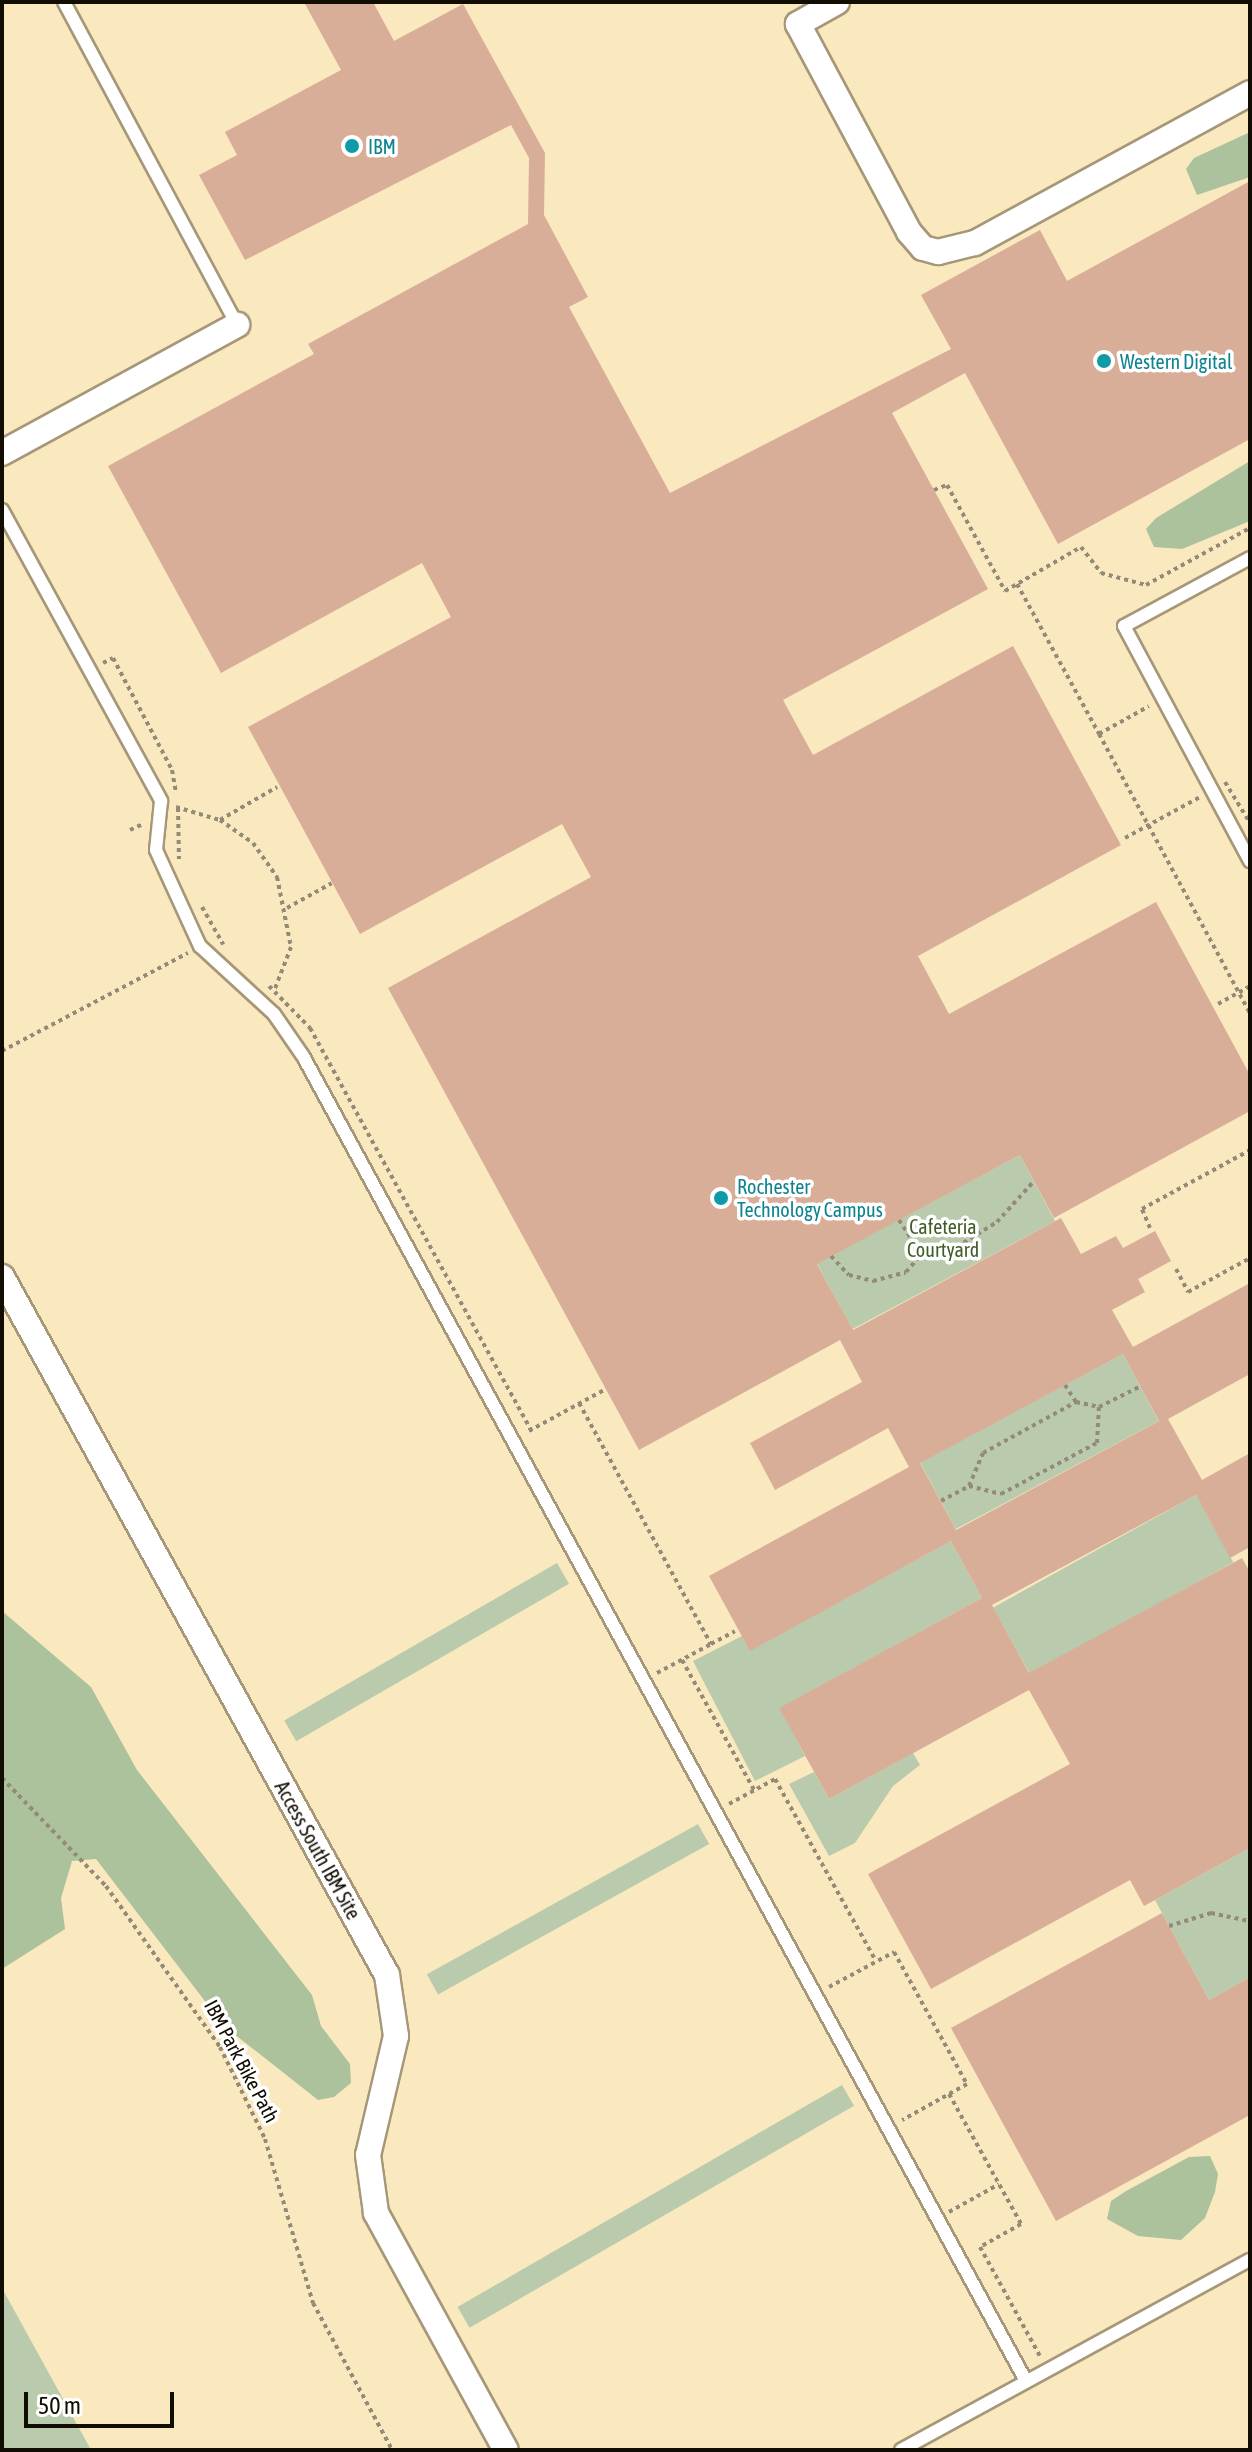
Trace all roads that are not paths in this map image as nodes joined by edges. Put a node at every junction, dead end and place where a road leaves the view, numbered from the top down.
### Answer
1 (64, 2) edge
2 (837, 2) edge
3 (1250, 93) edge
4 (237, 325) joint
5 (2, 453) edge
6 (2, 510) edge
7 (1250, 558) edge
8 (1250, 861) edge
9 (2, 1277) edge
10 (1250, 2260) edge
11 (1026, 2381) junction
12 (506, 2450) edge
13 (901, 2450) edge

1 - 4 lane
2 - 3 street
4 - 5 street
6 - 11 lane
7 - 8 lane
9 - 12 street, Access South IBM Site
10 - 11 lane
11 - 13 lane

